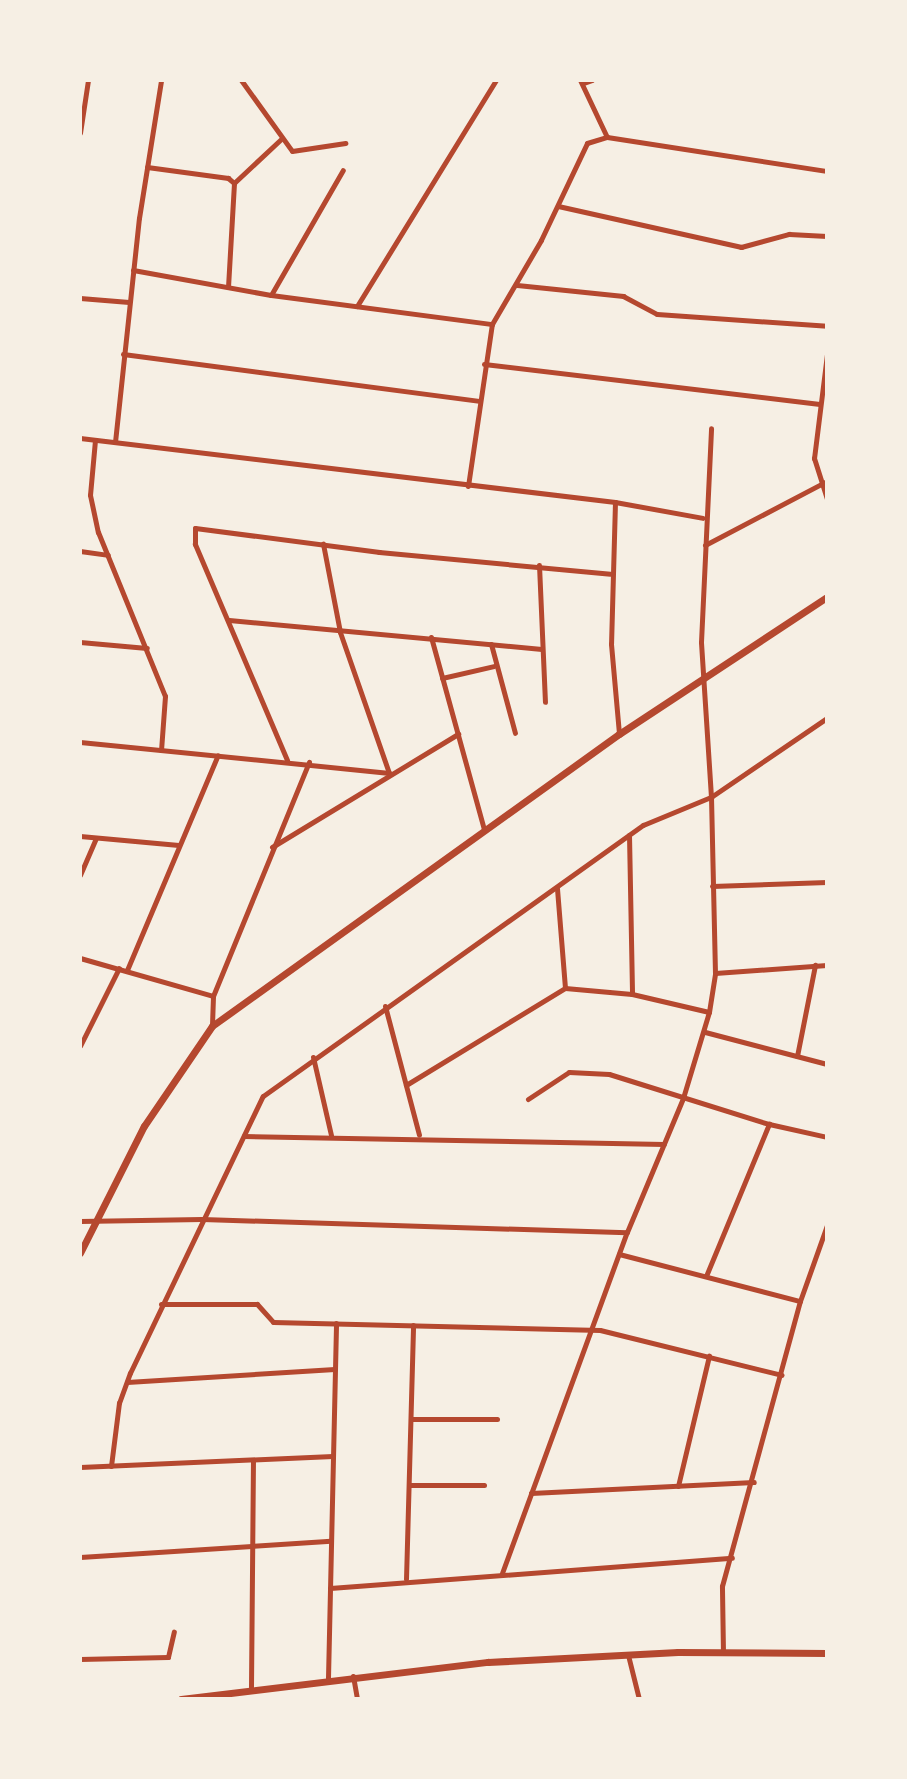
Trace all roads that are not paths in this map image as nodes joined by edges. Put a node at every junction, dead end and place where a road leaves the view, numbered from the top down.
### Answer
1 (161, 80) edge
2 (241, 80) edge
3 (496, 80) edge
4 (592, 80) edge
5 (85, 81) edge
6 (582, 82) edge
7 (80, 133) edge
8 (607, 137) junction
9 (280, 140) junction
10 (345, 143) dead end
11 (147, 167) junction
12 (343, 170) dead end
13 (827, 171) edge
14 (234, 183) junction
15 (558, 206) junction
16 (827, 236) edge
17 (133, 270) junction
18 (517, 285) junction
19 (228, 287) junction
20 (271, 295) junction
21 (80, 298) edge
22 (129, 302) junction
23 (357, 306) junction
24 (492, 324) junction
25 (827, 326) edge
26 (123, 354) junction
27 (827, 354) edge
28 (484, 364) junction
29 (479, 401) junction
30 (820, 404) junction
31 (711, 428) dead end
32 (80, 438) edge
33 (95, 440) junction
34 (115, 442) junction
35 (827, 481) edge
36 (820, 484) junction
37 (468, 486) junction
38 (827, 499) edge
39 (615, 502) junction
40 (703, 518) junction
41 (323, 544) junction
42 (705, 545) junction
43 (80, 551) edge
44 (108, 555) junction
45 (539, 565) junction
46 (610, 574) junction
47 (827, 597) edge
48 (228, 620) junction
49 (340, 632) junction
50 (431, 637) junction
51 (80, 642) edge
52 (491, 644) junction
53 (148, 648) junction
54 (542, 649) junction
55 (494, 666) junction
56 (704, 675) junction
57 (442, 678) junction
58 (545, 702) dead end
59 (827, 718) edge
60 (515, 733) dead end
61 (458, 734) junction
62 (619, 734) junction
63 (80, 742) edge
64 (161, 750) junction
65 (218, 755) junction
66 (287, 760) junction
67 (309, 762) junction
68 (389, 773) junction
69 (711, 797) junction
70 (484, 829) junction
71 (629, 835) junction
72 (80, 836) edge
73 (96, 838) junction
74 (179, 845) junction
75 (272, 847) junction
76 (80, 875) edge
77 (827, 882) edge
78 (712, 886) junction
79 (557, 888) junction
80 (80, 958) edge
81 (815, 965) junction
82 (827, 965) edge
83 (119, 968) junction
84 (127, 970) junction
85 (715, 973) junction
86 (565, 988) junction
87 (632, 994) junction
88 (213, 996) junction
89 (385, 1006) junction
90 (709, 1012) junction
91 (212, 1026) junction
92 (705, 1032) junction
93 (80, 1046) edge
94 (797, 1056) junction
95 (313, 1057) junction
96 (827, 1064) edge
97 (406, 1085) junction
98 (683, 1098) junction
99 (528, 1099) dead end
100 (769, 1124) junction
101 (331, 1135) junction
102 (419, 1135) junction
103 (244, 1136) junction
104 (827, 1137) edge
105 (664, 1144) junction
106 (202, 1219) junction
107 (80, 1221) edge
108 (94, 1222) junction
109 (827, 1225) edge
110 (627, 1232) junction
111 (80, 1253) edge
112 (619, 1254) junction
113 (706, 1276) junction
114 (800, 1301) junction
115 (161, 1304) junction
116 (336, 1323) junction
117 (413, 1325) junction
118 (592, 1329) junction
119 (709, 1356) junction
120 (335, 1369) junction
121 (782, 1375) junction
122 (127, 1382) junction
123 (411, 1419) junction
124 (497, 1419) dead end
125 (333, 1456) junction
126 (253, 1460) junction
127 (111, 1466) junction
128 (80, 1467) edge
129 (754, 1482) junction
130 (410, 1485) junction
131 (484, 1485) dead end
132 (678, 1486) junction
133 (531, 1493) junction
134 (331, 1541) junction
135 (255, 1549) junction
136 (80, 1557) edge
137 (732, 1558) junction
138 (502, 1573) junction
139 (406, 1579) junction
140 (330, 1588) junction
141 (827, 1626) edge
142 (174, 1632) dead end
143 (825, 1653) edge
144 (723, 1654) junction
145 (628, 1655) junction
146 (80, 1659) edge
147 (353, 1675) junction
148 (328, 1678) junction
149 (251, 1687) junction
150 (827, 1691) edge
151 (181, 1699) edge
152 (357, 1699) edge
153 (639, 1699) edge

1 - 11 street
2 - 9 street
3 - 23 street
4 - 6 street
5 - 7 street
6 - 8 street
8 - 13 street
8 - 15 street
9 - 10 street
9 - 14 street
11 - 14 street
11 - 17 street
12 - 20 street
14 - 19 street
15 - 16 street
15 - 18 street
17 - 19 street
17 - 22 street
18 - 24 street
18 - 25 street
19 - 20 street
20 - 23 street
21 - 22 street
22 - 26 street
23 - 24 street
24 - 28 street
26 - 29 street
26 - 34 street
27 - 30 street
28 - 29 street
28 - 30 street
29 - 37 street
30 - 36 street
31 - 40 street
32 - 33 street
33 - 34 street
33 - 44 street
34 - 37 street
35 - 36 street
36 - 38 street
36 - 42 street
37 - 39 street
39 - 40 street
39 - 46 street
40 - 42 street
41 - 45 street
41 - 48 street
41 - 49 street
42 - 56 street
43 - 44 street
44 - 53 street
45 - 46 street
45 - 54 street
46 - 62 street
47 - 56 street
48 - 49 street
48 - 66 street
49 - 50 street
49 - 68 street
50 - 52 street
50 - 57 street
51 - 53 street
52 - 54 street
52 - 55 street
53 - 64 street
54 - 58 street
55 - 57 street
55 - 60 street
56 - 62 street
56 - 69 street
57 - 61 street
59 - 69 street
61 - 68 street
61 - 70 street
62 - 70 street
63 - 64 street
64 - 65 street
65 - 66 street
65 - 74 street
66 - 67 street
67 - 68 street
67 - 75 street
68 - 75 street
69 - 71 street
69 - 78 street
70 - 91 street
71 - 79 street
71 - 87 street
72 - 73 street
73 - 74 street
73 - 76 street
74 - 84 street
75 - 88 street
77 - 78 street
78 - 85 street
79 - 86 street
79 - 89 street
80 - 83 street
81 - 82 street
81 - 85 street
81 - 94 street
83 - 84 street
83 - 93 street
84 - 88 street
85 - 90 street
86 - 87 street
86 - 97 street
87 - 90 street
88 - 91 street
89 - 95 street
89 - 97 street
90 - 92 street
91 - 108 street
92 - 94 street
92 - 98 street
94 - 96 street
95 - 101 street
95 - 103 street
97 - 102 street
98 - 99 street
98 - 100 street
98 - 105 street
100 - 104 street
100 - 113 street
101 - 102 street
101 - 103 street
102 - 105 street
103 - 106 street
105 - 110 street
106 - 108 street
106 - 110 street
106 - 115 street
107 - 108 street
108 - 111 street
109 - 114 street
110 - 112 street
112 - 113 street
112 - 118 street
113 - 114 street
114 - 121 street
115 - 116 street
115 - 122 street
116 - 117 street
116 - 120 street
117 - 118 street
117 - 123 street
118 - 119 street
118 - 133 street
119 - 121 street
119 - 132 street
120 - 122 street
120 - 125 street
121 - 129 street
122 - 127 street
123 - 124 street
123 - 130 street
125 - 126 street
125 - 134 street
126 - 127 street
126 - 135 street
127 - 128 street
129 - 132 street
129 - 137 street
130 - 131 street
130 - 139 street
132 - 133 street
133 - 138 street
134 - 135 street
134 - 140 street
135 - 136 street
135 - 149 street
137 - 138 street
137 - 144 street
138 - 139 street
139 - 140 street
140 - 148 street
141 - 143 street
142 - 146 street
143 - 144 street
143 - 150 street
144 - 145 street
145 - 147 street
145 - 153 street
147 - 148 street
147 - 152 street
148 - 149 street
149 - 151 street

